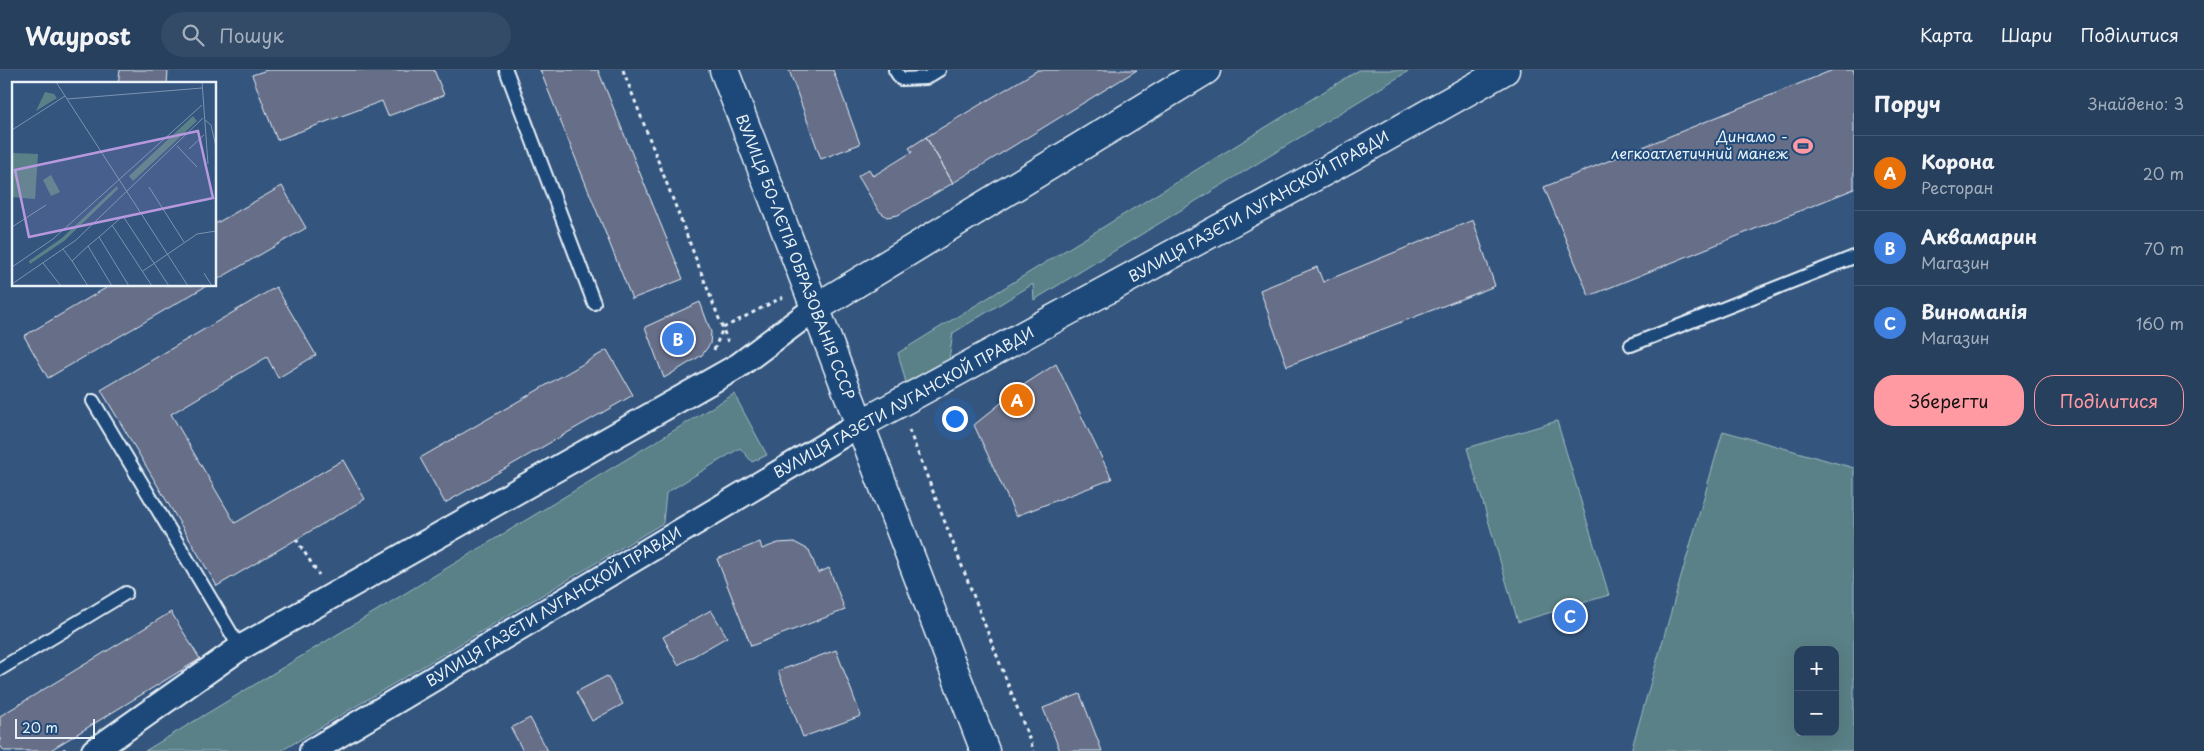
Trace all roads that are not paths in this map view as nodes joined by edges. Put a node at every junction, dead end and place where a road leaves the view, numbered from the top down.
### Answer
1 (506, 70) edge
2 (724, 70) edge
3 (895, 70) edge
4 (939, 70) edge
5 (1206, 70) edge
6 (1505, 70) edge
7 (1854, 258) edge
8 (594, 303) dead end
9 (814, 309) junction
10 (1631, 345) dead end
11 (93, 401) dead end
12 (859, 425) junction
13 (126, 593) dead end
14 (240, 648) junction
15 (0, 669) edge
16 (94, 751) edge
17 (312, 751) edge
18 (985, 751) edge

1 - 8 lane
2 - 9 street, ВУЛИЦЯ 50-ЛЄТІЯ ОБРАЗОВАНІЯ СССР
3 - 4 lane
5 - 9 street
6 - 12 street, ВУЛИЦЯ ГАЗЄТИ ЛУГАНСКОЙ ПРАВДИ
7 - 10 lane
9 - 12 street, ВУЛИЦЯ 50-ЛЄТІЯ ОБРАЗОВАНІЯ СССР
9 - 14 street
11 - 14 lane
12 - 17 street, ВУЛИЦЯ ГАЗЄТИ ЛУГАНСКОЙ ПРАВДИ
12 - 18 street, ВУЛИЦЯ 50-ЛЄТІЯ ОБРАЗОВАНІЯ СССР
13 - 15 lane
14 - 16 street

